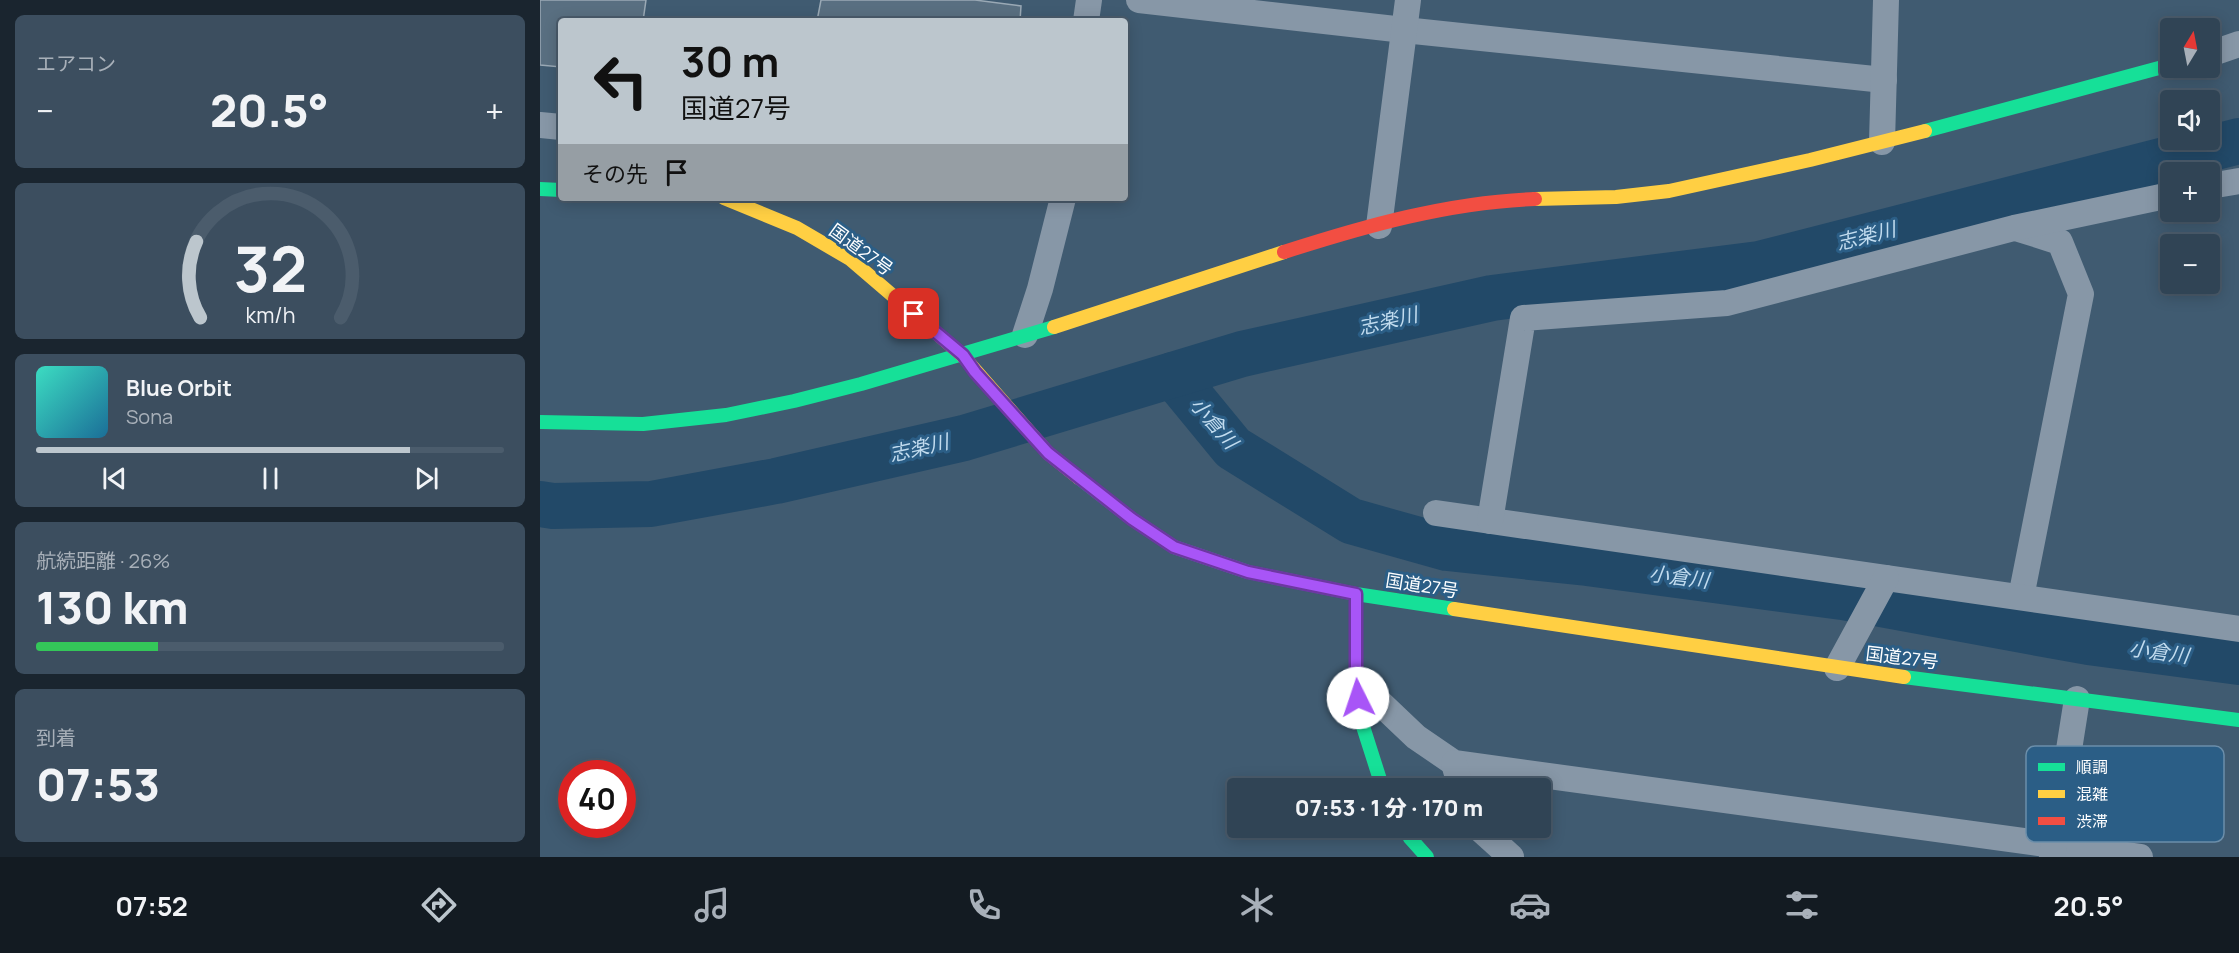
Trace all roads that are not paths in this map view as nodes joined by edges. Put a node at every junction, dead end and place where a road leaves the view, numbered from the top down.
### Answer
1 (1089, 0) edge
2 (1139, 0) edge
3 (1408, 0) edge
4 (1886, 0) edge
5 (1086, 18) edge
6 (1404, 30) junction
7 (2239, 44) edge
8 (2220, 51) edge
9 (2160, 68) edge
10 (1884, 80) junction
11 (540, 125) edge
12 (558, 127) edge
13 (1882, 142) junction
14 (2239, 181) edge
15 (2220, 184) edge
16 (540, 189) edge
17 (558, 189) edge
18 (2160, 197) edge
19 (731, 201) edge
20 (1062, 201) edge
21 (1379, 226) junction
22 (2014, 228) junction
23 (1025, 335) junction
24 (963, 355) junction
25 (540, 422) edge
26 (1436, 513) dead end
27 (1490, 521) junction
28 (1886, 578) junction
29 (1356, 594) junction
30 (2021, 597) junction
31 (2239, 629) edge
32 (1837, 668) junction
33 (1356, 680) junction
34 (2077, 699) junction
35 (2239, 720) edge
36 (2070, 746) edge
37 (1454, 762) junction
38 (1379, 778) edge
39 (1458, 778) edge
40 (1410, 838) edge
41 (1490, 838) edge
42 (2053, 851) edge
43 (1427, 857) edge
44 (1511, 857) edge
45 (2140, 857) edge

1 - 5 street
2 - 6 street
3 - 6 street
4 - 10 street
6 - 10 street
6 - 21 street
7 - 8 street
9 - 13 main road
10 - 13 street
11 - 12 street
13 - 21 main road
14 - 15 street
16 - 17 main road
18 - 22 street
19 - 24 main road, 国道27号
20 - 23 street
21 - 23 main road
22 - 27 street
22 - 30 street
23 - 24 main road
24 - 25 main road
24 - 29 main road, 国道27号
26 - 27 street
27 - 28 street
28 - 30 street
28 - 32 street
29 - 32 main road, 国道27号
29 - 33 main road
30 - 31 street
32 - 34 main road, 国道27号
33 - 37 street
33 - 38 main road
34 - 35 main road, 国道27号
34 - 36 street
37 - 39 street
37 - 42 street
40 - 43 main road
41 - 44 street
42 - 45 street

